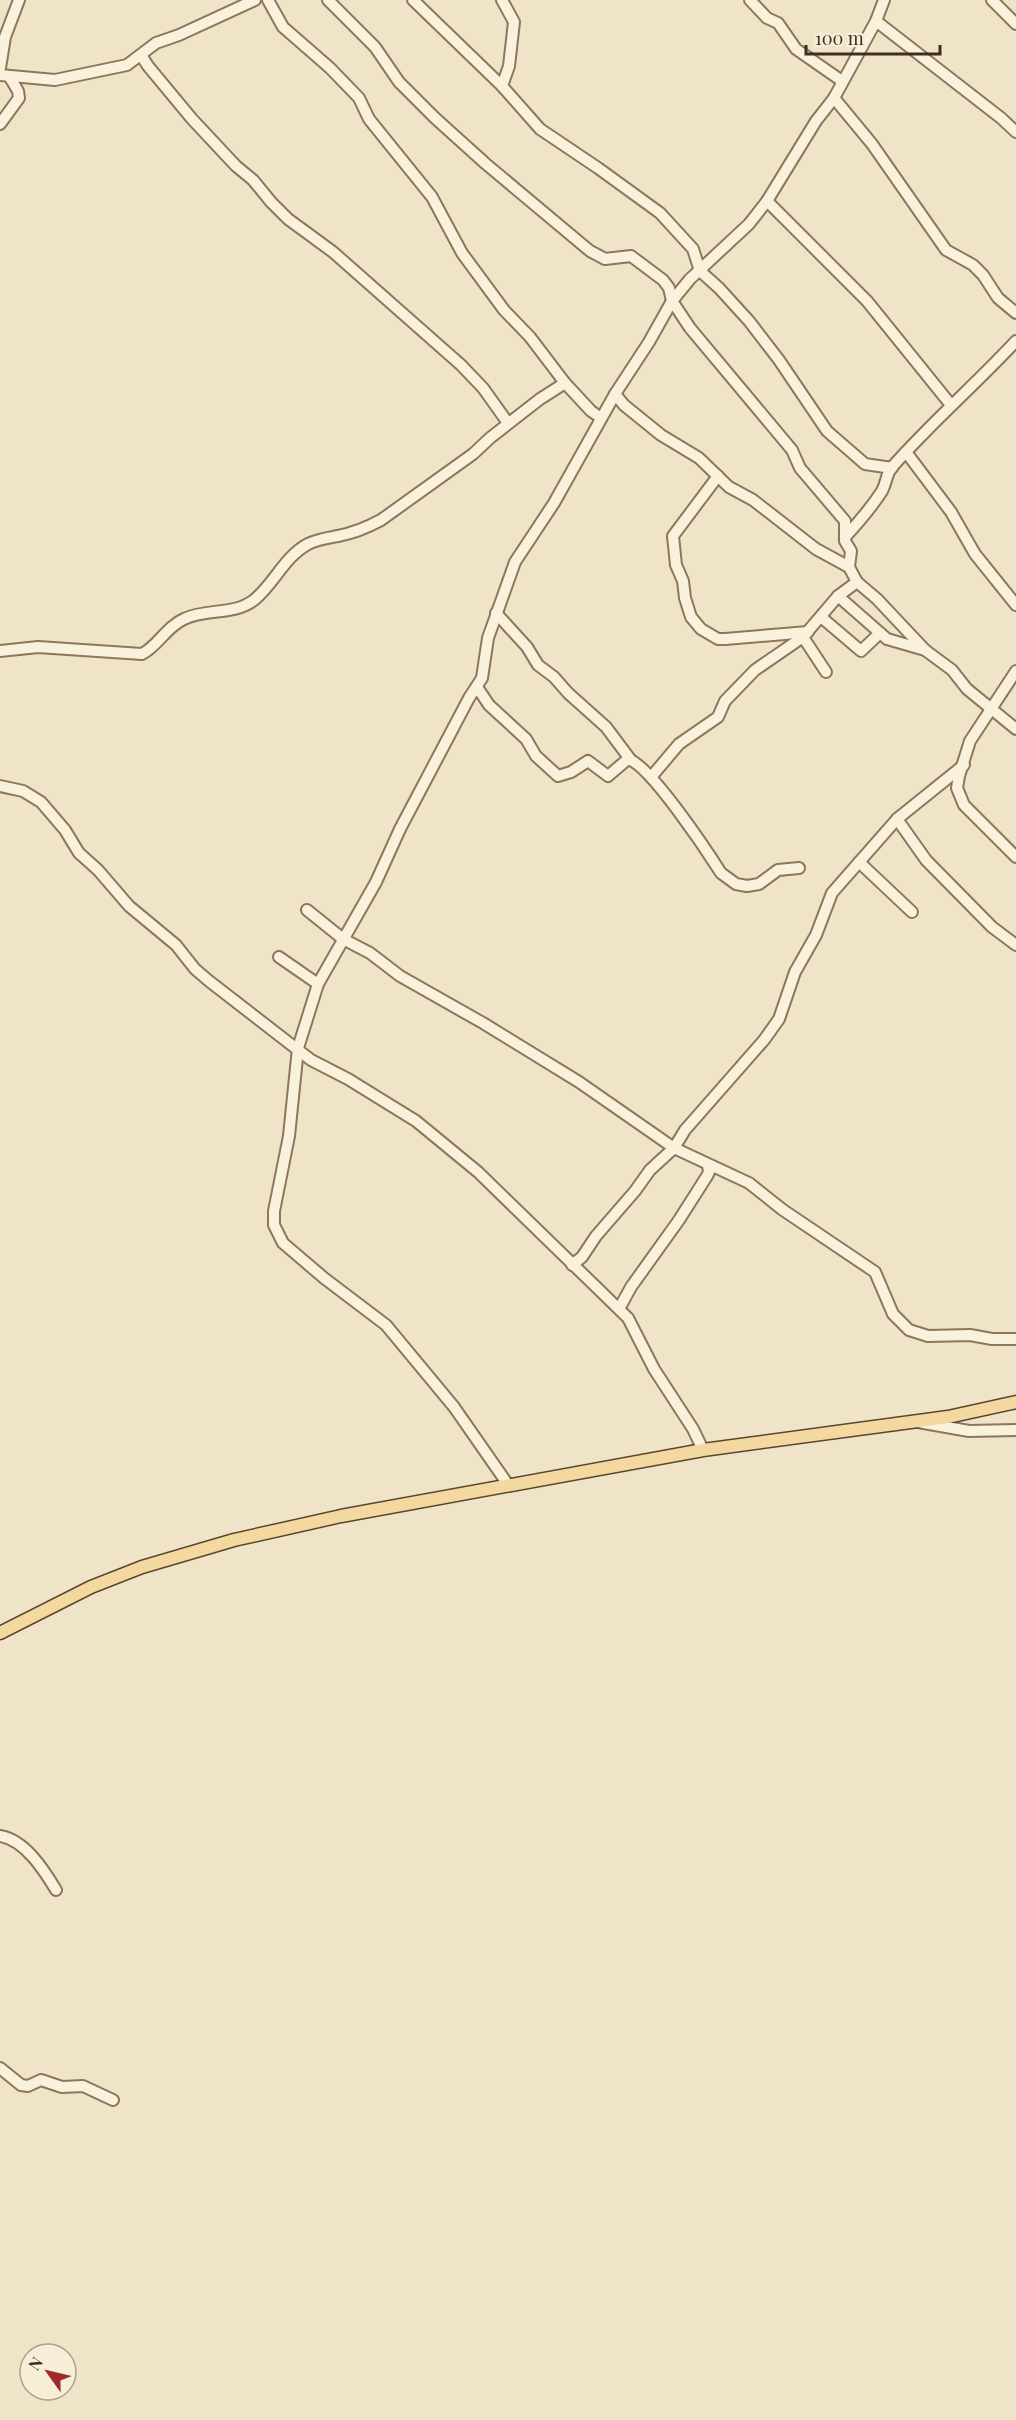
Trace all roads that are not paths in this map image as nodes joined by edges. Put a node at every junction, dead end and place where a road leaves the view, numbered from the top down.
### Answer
1 (19, 0) edge
2 (255, 0) edge
3 (268, 0) edge
4 (328, 0) edge
5 (413, 0) edge
6 (502, 0) edge
7 (750, 0) edge
8 (885, 0) edge
9 (992, 0) edge
10 (876, 21) junction
11 (1016, 24) edge
12 (141, 55) junction
13 (3, 73) edge
14 (843, 81) junction
15 (502, 86) junction
16 (834, 98) junction
17 (0, 124) edge
18 (1016, 132) edge
19 (766, 201) junction
20 (700, 271) junction
21 (672, 301) junction
22 (1016, 313) edge
23 (1016, 341) edge
24 (565, 383) junction
25 (615, 393) junction
26 (951, 405) junction
27 (601, 418) junction
28 (507, 423) junction
29 (906, 452) junction
30 (892, 468) junction
31 (718, 476) junction
32 (844, 537) junction
33 (849, 567) junction
34 (857, 582) junction
35 (838, 596) junction
36 (1016, 605) edge
37 (496, 613) junction
38 (821, 617) junction
39 (880, 633) junction
40 (806, 634) junction
41 (925, 650) junction
42 (0, 651) edge
43 (1016, 671) edge
44 (826, 672) dead end
45 (477, 687) junction
46 (990, 708) junction
47 (1016, 729) edge
48 (630, 759) junction
49 (964, 765) junction
50 (652, 776) junction
51 (0, 786) edge
52 (897, 819) junction
53 (1016, 857) edge
54 (859, 862) junction
55 (799, 868) dead end
56 (307, 910) dead end
57 (912, 912) dead end
58 (343, 939) junction
59 (1016, 945) edge
60 (279, 957) dead end
61 (318, 984) junction
62 (298, 1048) junction
63 (674, 1148) junction
64 (708, 1165) junction
65 (572, 1265) junction
66 (619, 1309) junction
67 (1016, 1339) edge
68 (1016, 1402) edge
69 (916, 1422) junction
70 (1016, 1429) edge
71 (703, 1450) junction
72 (509, 1486) junction
73 (0, 1633) edge
74 (0, 1836) edge
75 (56, 1890) dead end
76 (0, 2068) edge
77 (113, 2100) dead end

1 - 13 street
2 - 12 street
3 - 24 street
4 - 21 street
5 - 15 street
6 - 15 street
7 - 14 street
8 - 10 street
9 - 11 street
10 - 14 street
10 - 18 street
12 - 13 street
12 - 28 street
13 - 17 street
14 - 16 street
15 - 20 street
16 - 19 street
16 - 22 street
19 - 20 street
19 - 26 street
20 - 21 street
20 - 30 street
21 - 25 street
21 - 32 street
23 - 26 street
24 - 27 street
24 - 28 street
25 - 27 street
25 - 31 street
26 - 29 street
27 - 37 street
28 - 42 street
29 - 30 street
29 - 36 street
30 - 32 street
31 - 33 street
31 - 40 street
32 - 33 street
33 - 34 street
34 - 35 street
34 - 41 street
35 - 38 street
35 - 39 street
37 - 45 street
37 - 48 street
38 - 39 street
38 - 40 street
39 - 41 street
40 - 44 street
40 - 50 street
41 - 46 street
43 - 46 street
45 - 48 street
45 - 58 street
46 - 47 street
46 - 49 street
48 - 50 street
49 - 52 street
49 - 53 street
50 - 55 street
51 - 62 street
52 - 54 street
52 - 59 street
54 - 57 street
54 - 63 street
56 - 58 street
58 - 61 street
58 - 63 street
60 - 61 street
61 - 62 street
62 - 65 street
62 - 72 street
63 - 64 street
63 - 65 street
64 - 66 street
64 - 67 street
65 - 66 street
66 - 71 street
68 - 69 main road
69 - 70 street
69 - 71 main road
71 - 72 main road
72 - 73 main road
74 - 75 street
76 - 77 street

